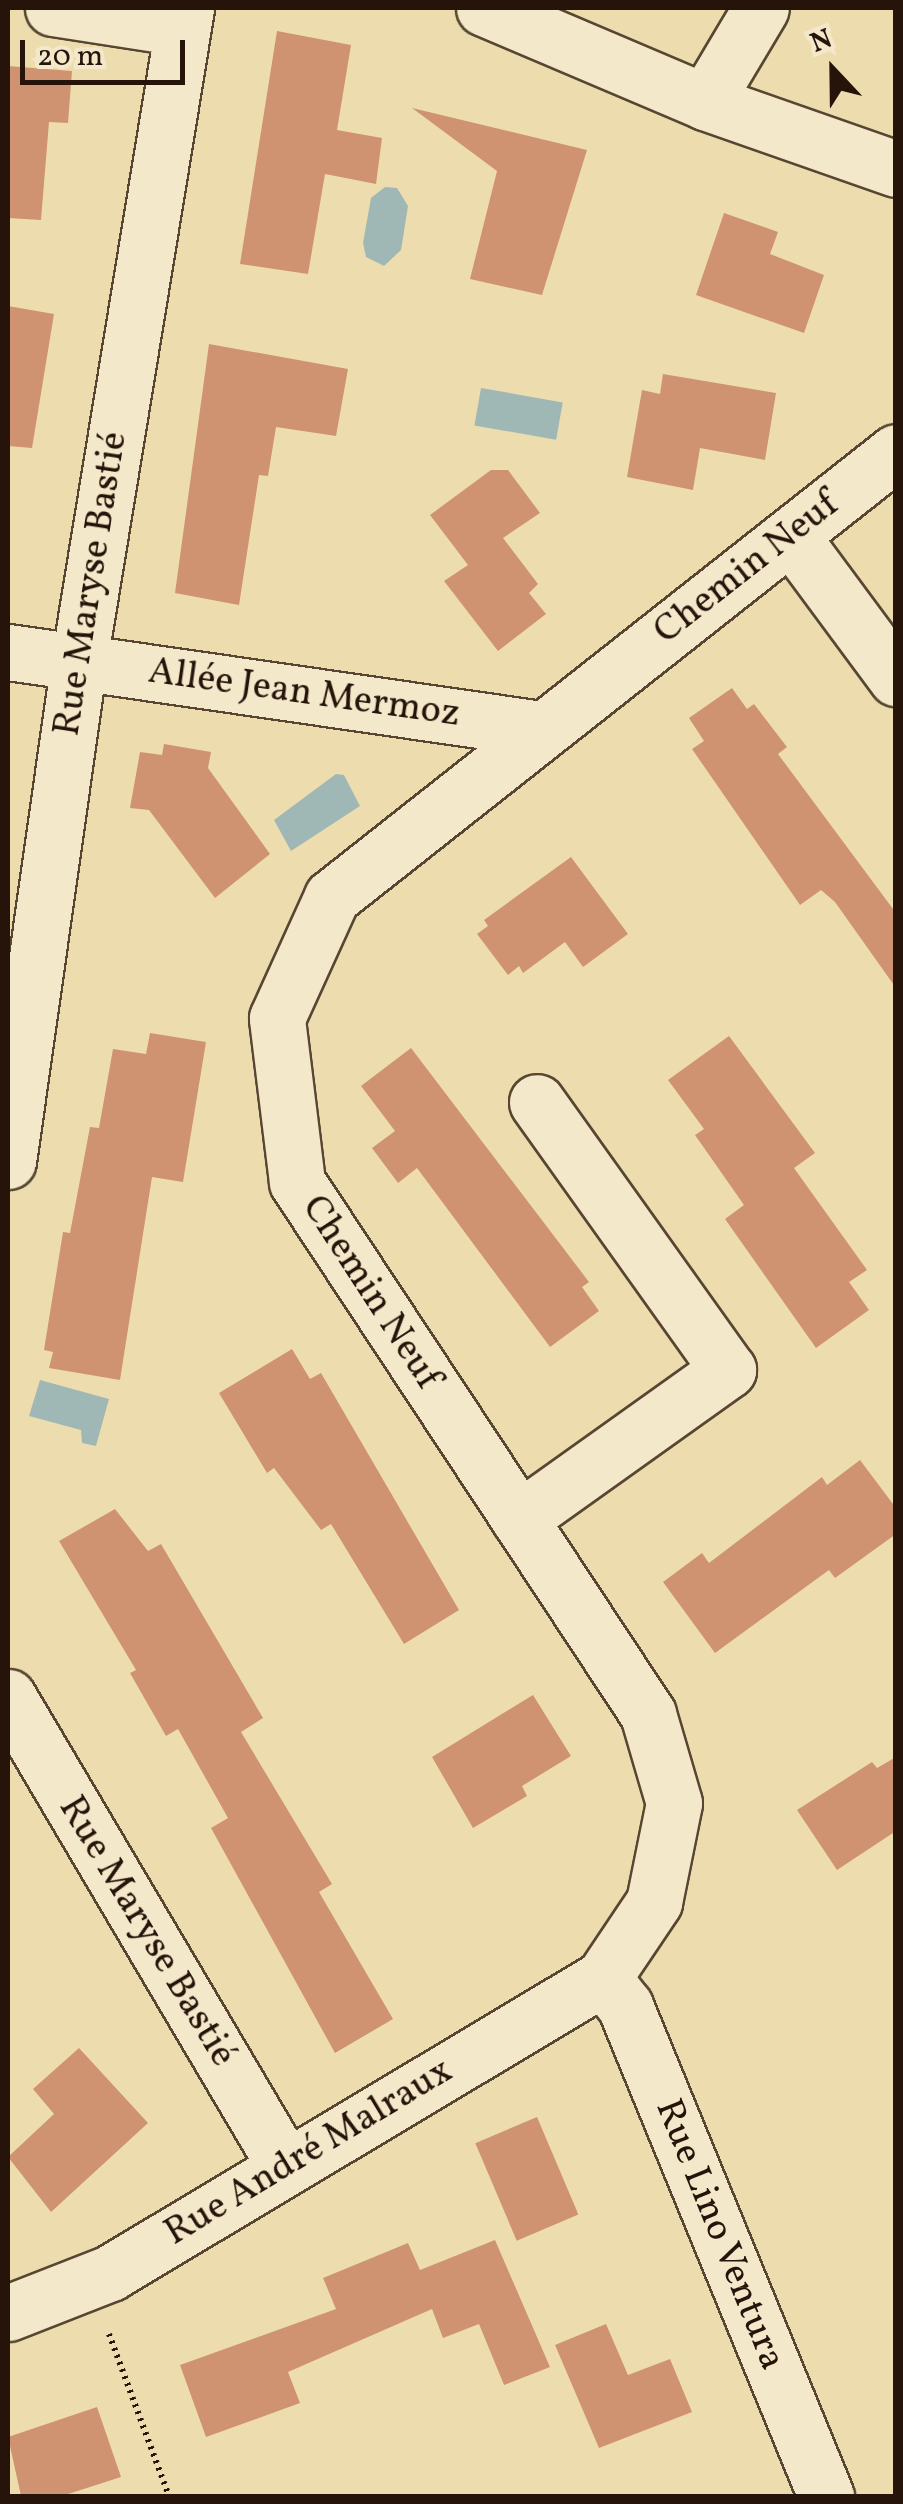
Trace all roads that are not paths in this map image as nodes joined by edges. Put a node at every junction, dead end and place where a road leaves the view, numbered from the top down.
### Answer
1 (53, 8) edge
2 (484, 8) edge
3 (762, 8) edge
4 (184, 18) edge
5 (705, 102) junction
6 (896, 169) edge
7 (896, 452) edge
8 (791, 536) junction
9 (8, 652) edge
10 (79, 661) junction
11 (896, 678) edge
12 (541, 729) junction
13 (12, 1092) edge
14 (537, 1102) dead end
15 (8, 1161) edge
16 (519, 1519) junction
17 (8, 1697) edge
18 (603, 1978) junction
19 (285, 2166) junction
20 (8, 2313) edge
21 (826, 2496) edge

1 - 4 street
2 - 5 street
3 - 5 street
4 - 10 street, Rue Maryse Bastié
5 - 6 street
7 - 8 street, Chemin Neuf
8 - 11 street
8 - 12 street, Chemin Neuf
9 - 10 street, Allée Jean Mermoz
10 - 12 street, Allée Jean Mermoz
10 - 13 street, Rue Maryse Bastié
12 - 16 street, Chemin Neuf
13 - 15 street, Rue Maryse Bastié
14 - 16 street
16 - 18 street, Chemin Neuf
17 - 19 street, Rue Maryse Bastié
18 - 19 street, Rue André Malraux
18 - 21 street, Rue Lino Ventura
19 - 20 street, Rue André Malraux

